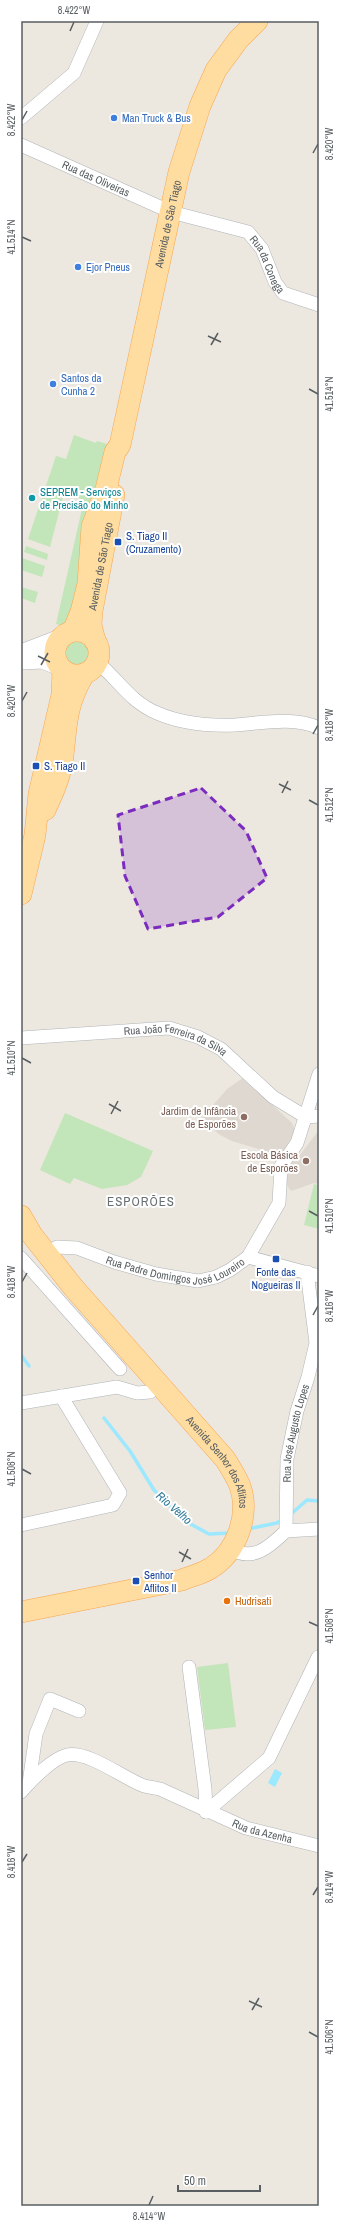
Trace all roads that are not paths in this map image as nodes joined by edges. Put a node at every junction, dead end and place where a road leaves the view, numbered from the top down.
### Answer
1 (97, 21) edge
2 (257, 21) edge
3 (21, 118) edge
4 (21, 145) edge
5 (171, 212) junction
6 (319, 305) edge
7 (120, 445) junction
8 (66, 635) junction
9 (95, 641) junction
10 (21, 654) edge
11 (21, 660) edge
12 (60, 668) junction
13 (90, 668) junction
14 (319, 728) edge
15 (35, 835) junction
16 (21, 894) edge
17 (21, 1038) edge
18 (319, 1074) edge
19 (319, 1116) edge
20 (306, 1117) junction
21 (21, 1216) edge
22 (46, 1254) junction
23 (248, 1257) junction
24 (21, 1258) edge
25 (313, 1274) edge
26 (128, 1363) junction
27 (160, 1385) junction
28 (117, 1387) junction
29 (61, 1396) junction
30 (21, 1404) edge
31 (21, 1524) edge
32 (319, 1529) edge
33 (286, 1531) junction
34 (230, 1549) junction
35 (21, 1612) edge
36 (318, 1657) edge
37 (189, 1667) dead end
38 (79, 1711) dead end
39 (25, 1788) edge
40 (206, 1812) junction
41 (319, 1846) edge

1 - 3 street
2 - 5 main road, Avenida de São Tiago
4 - 5 street, Rua das Oliveiras
5 - 6 street, Rua da Conega
5 - 7 main road, Avenida de São Tiago
7 - 8 main road, Avenida de São Tiago
7 - 9 main road, Avenida de São Tiago
8 - 9 main road
8 - 10 street
8 - 12 main road, Avenida de São Tiago
9 - 13 main road, Avenida de São Tiago
11 - 12 street
12 - 13 main road
12 - 15 main road, Avenida de São Tiago
13 - 14 street
13 - 15 main road, Avenida de São Tiago
15 - 16 main road, Avenida de São Tiago
17 - 20 street, Rua João Ferreira da Silva
18 - 20 street, Rua Padre Domingos José Loureiro
19 - 20 street
20 - 23 street, Rua Padre Domingos José Loureiro
21 - 22 main road
22 - 23 street, Rua Padre Domingos José Loureiro
22 - 26 main road, Avenida Senhor dos Aflitos
23 - 25 street
24 - 26 street
25 - 33 street, Rua José Augusto Lopes
26 - 27 main road, Avenida Senhor dos Aflitos
26 - 28 street
27 - 28 street
27 - 34 main road, Avenida Senhor dos Aflitos
28 - 29 street
29 - 30 street
29 - 31 street
32 - 33 street
33 - 34 street
34 - 35 main road, Avenida Senhor dos Aflitos
36 - 40 street
37 - 40 street
38 - 39 street
39 - 40 street, Rua da Azenha
40 - 41 street, Rua da Azenha

